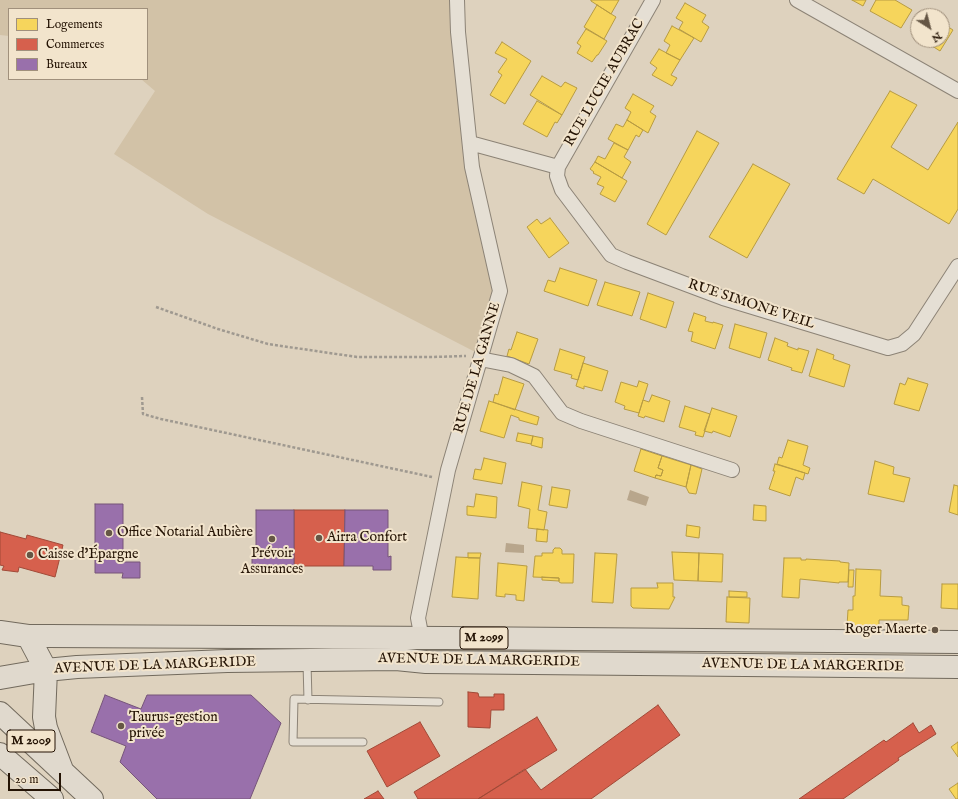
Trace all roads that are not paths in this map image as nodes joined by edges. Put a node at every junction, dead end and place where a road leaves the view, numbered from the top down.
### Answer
1 (457, 0) edge
2 (653, 0) edge
3 (797, 0) edge
4 (958, 91) edge
5 (470, 143) junction
6 (558, 167) junction
7 (958, 266) edge
8 (480, 357) junction
9 (732, 470) dead end
10 (8, 634) edge
11 (958, 642) edge
12 (424, 650) junction
13 (307, 661) junction
14 (958, 667) edge
15 (46, 670) junction
16 (0, 678) edge
17 (308, 700) junction
18 (440, 702) dead end
19 (0, 713) edge
20 (363, 742) dead end
21 (0, 754) edge
22 (62, 770) junction
23 (52, 799) edge
24 (92, 799) edge

1 - 5 street, RUE DE LA GANNE
2 - 6 street, RUE LUCIE AUBRAC
3 - 4 street
5 - 6 street
5 - 8 street, RUE DE LA GANNE
6 - 7 street, RUE SIMONE VEIL
8 - 9 street
8 - 12 street, RUE DE LA GANNE
10 - 12 main road, AVENUE DE LA MARGERIDE / M 2099
10 - 15 main road, M 2099
11 - 12 main road, AVENUE DE LA MARGERIDE / M 2099
12 - 13 main road, AVENUE DE LA MARGERIDE / M 2099
12 - 14 main road, AVENUE DE LA MARGERIDE / M 2099
13 - 15 main road, AVENUE DE LA MARGERIDE / M 2099
13 - 17 lane
15 - 16 main road, AVENUE DE LA MARGERIDE / M 2099
15 - 22 main road
17 - 18 lane
17 - 20 lane
19 - 22 main road, M 2009
21 - 23 main road, M 2009
22 - 24 main road, M 2009

